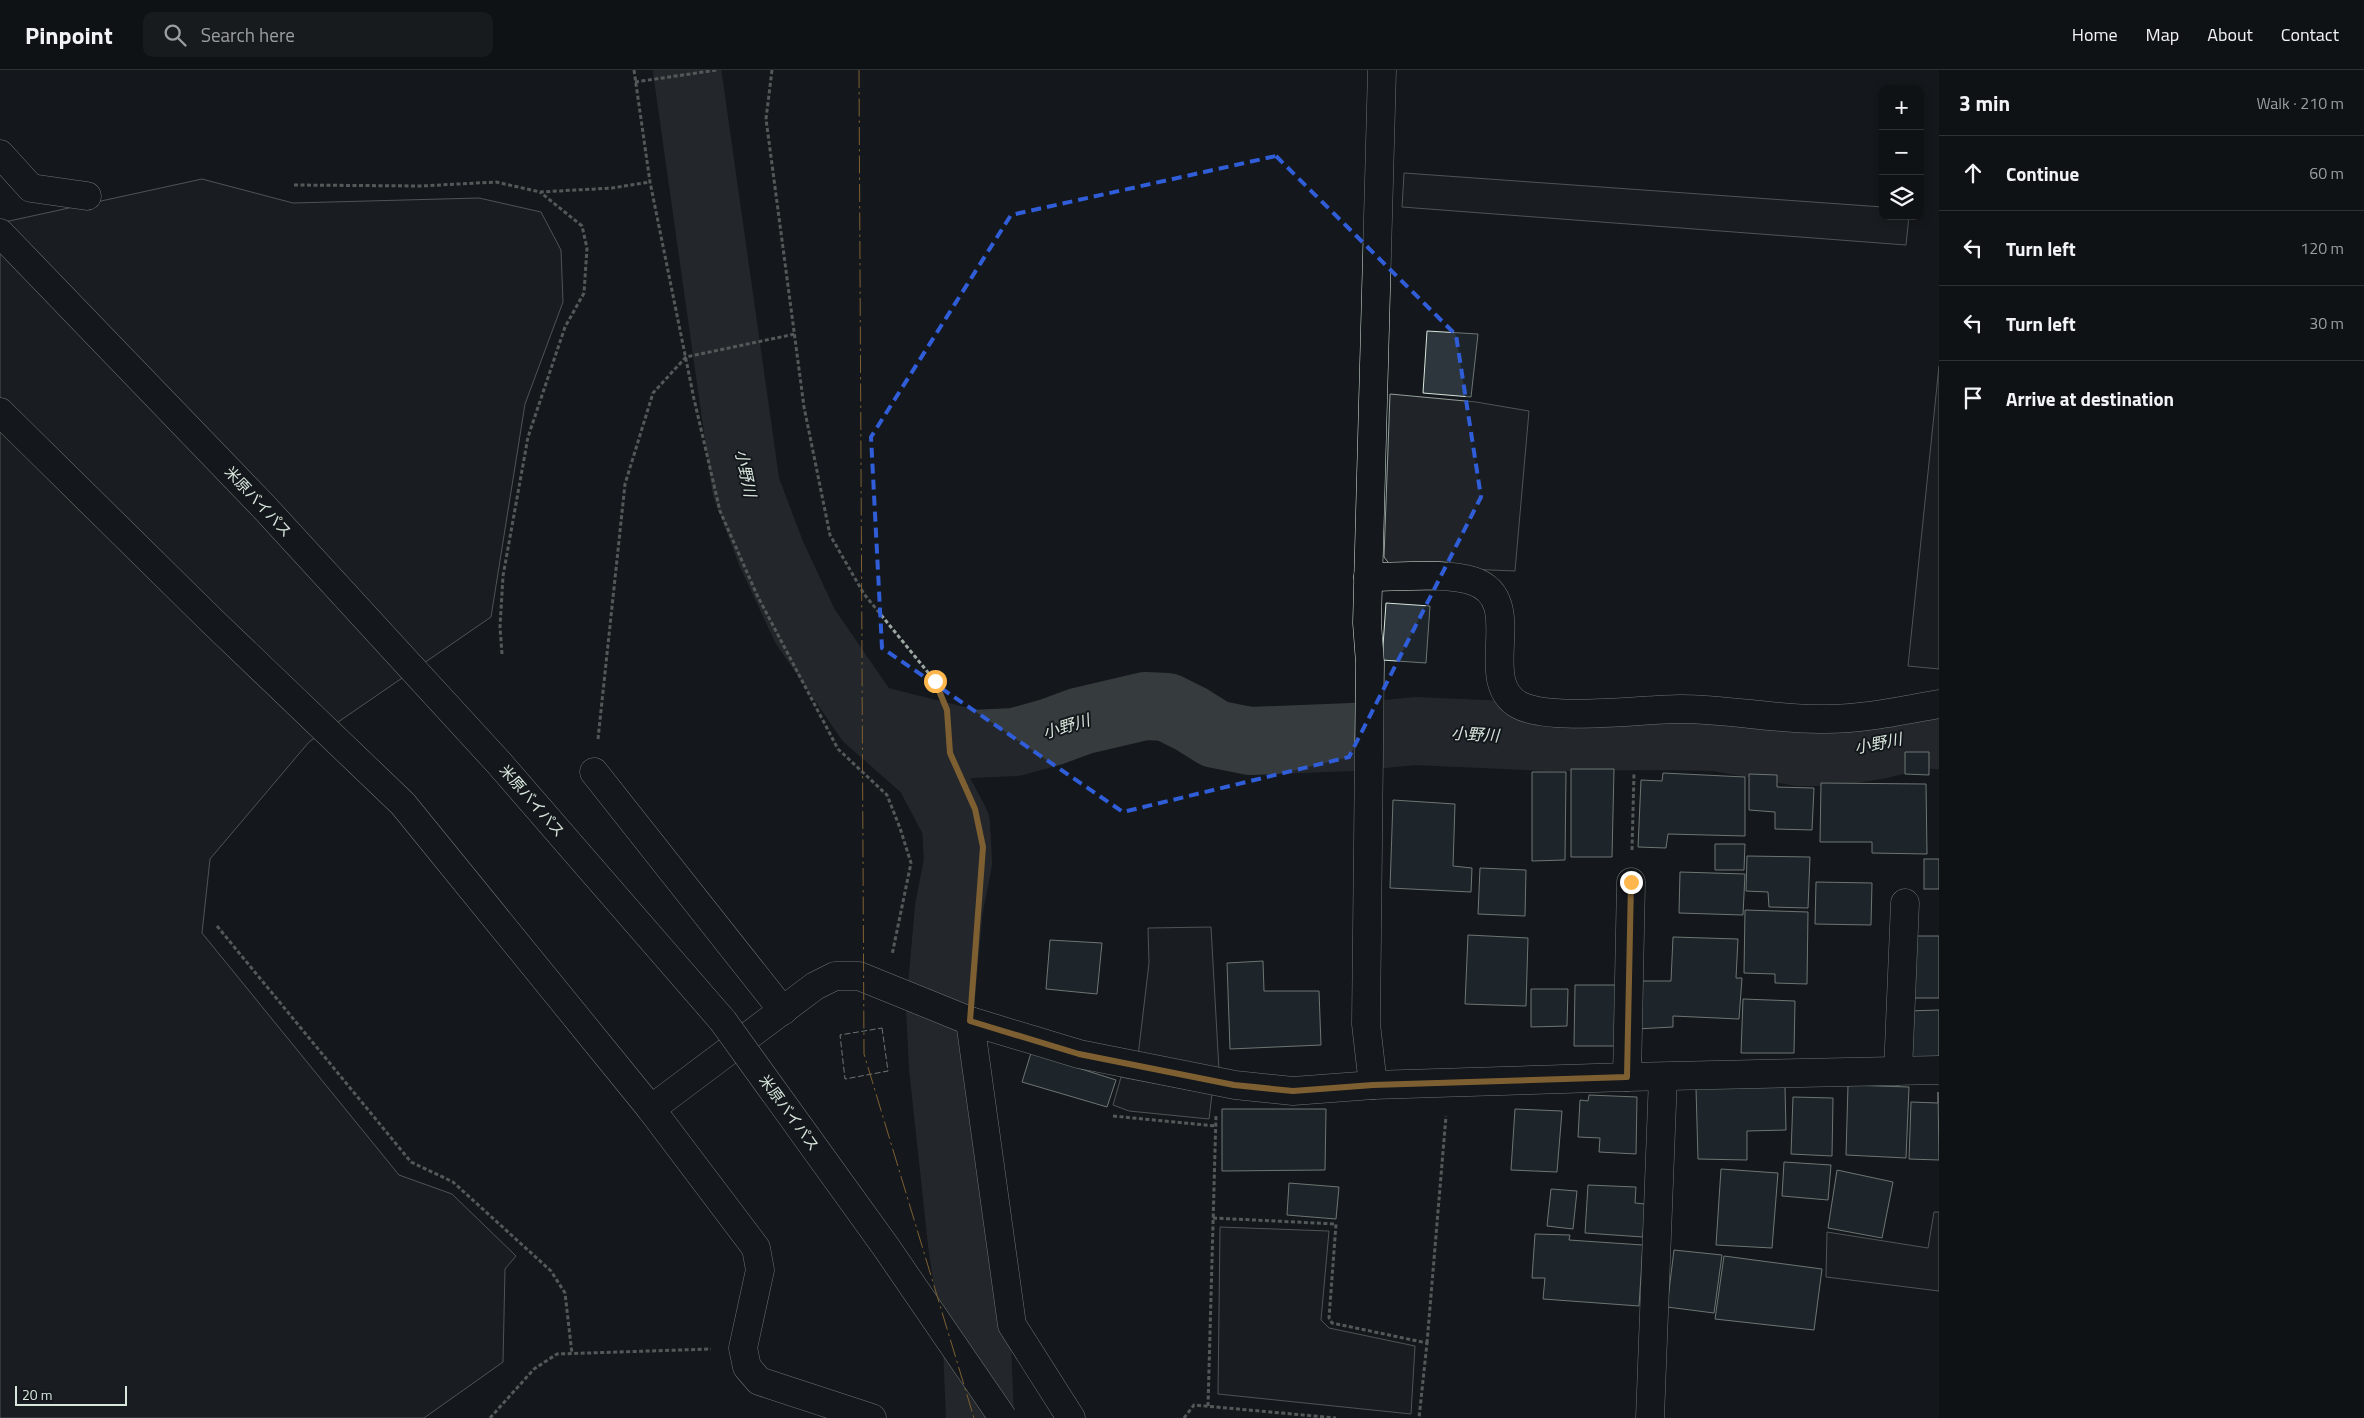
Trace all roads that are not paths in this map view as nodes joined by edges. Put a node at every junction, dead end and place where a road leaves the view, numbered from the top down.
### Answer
1 (1382, 70) edge
2 (0, 154) edge
3 (87, 196) dead end
4 (0, 233) edge
5 (0, 412) edge
6 (1368, 577) junction
7 (1939, 704) edge
8 (594, 772) road end
9 (1631, 882) road end
10 (1905, 903) dead end
11 (783, 1011) junction
12 (965, 1019) junction
13 (1939, 1070) edge
14 (1898, 1071) junction
15 (1627, 1077) junction
16 (1663, 1077) junction
17 (1373, 1085) junction
18 (651, 1109) junction
19 (872, 1418) edge
20 (1003, 1418) edge
21 (1071, 1418) edge
22 (1650, 1418) edge

1 - 6 main road
2 - 3 main road
4 - 20 main road, 米原バイパス, bridge
5 - 18 main road
6 - 7 main road
6 - 17 main road
8 - 11 main road
9 - 15 main road
10 - 14 main road
11 - 12 main road
11 - 18 main road
12 - 17 main road
12 - 21 main road
13 - 14 main road
14 - 16 main road
15 - 16 main road
15 - 17 main road
16 - 22 main road
18 - 19 main road

